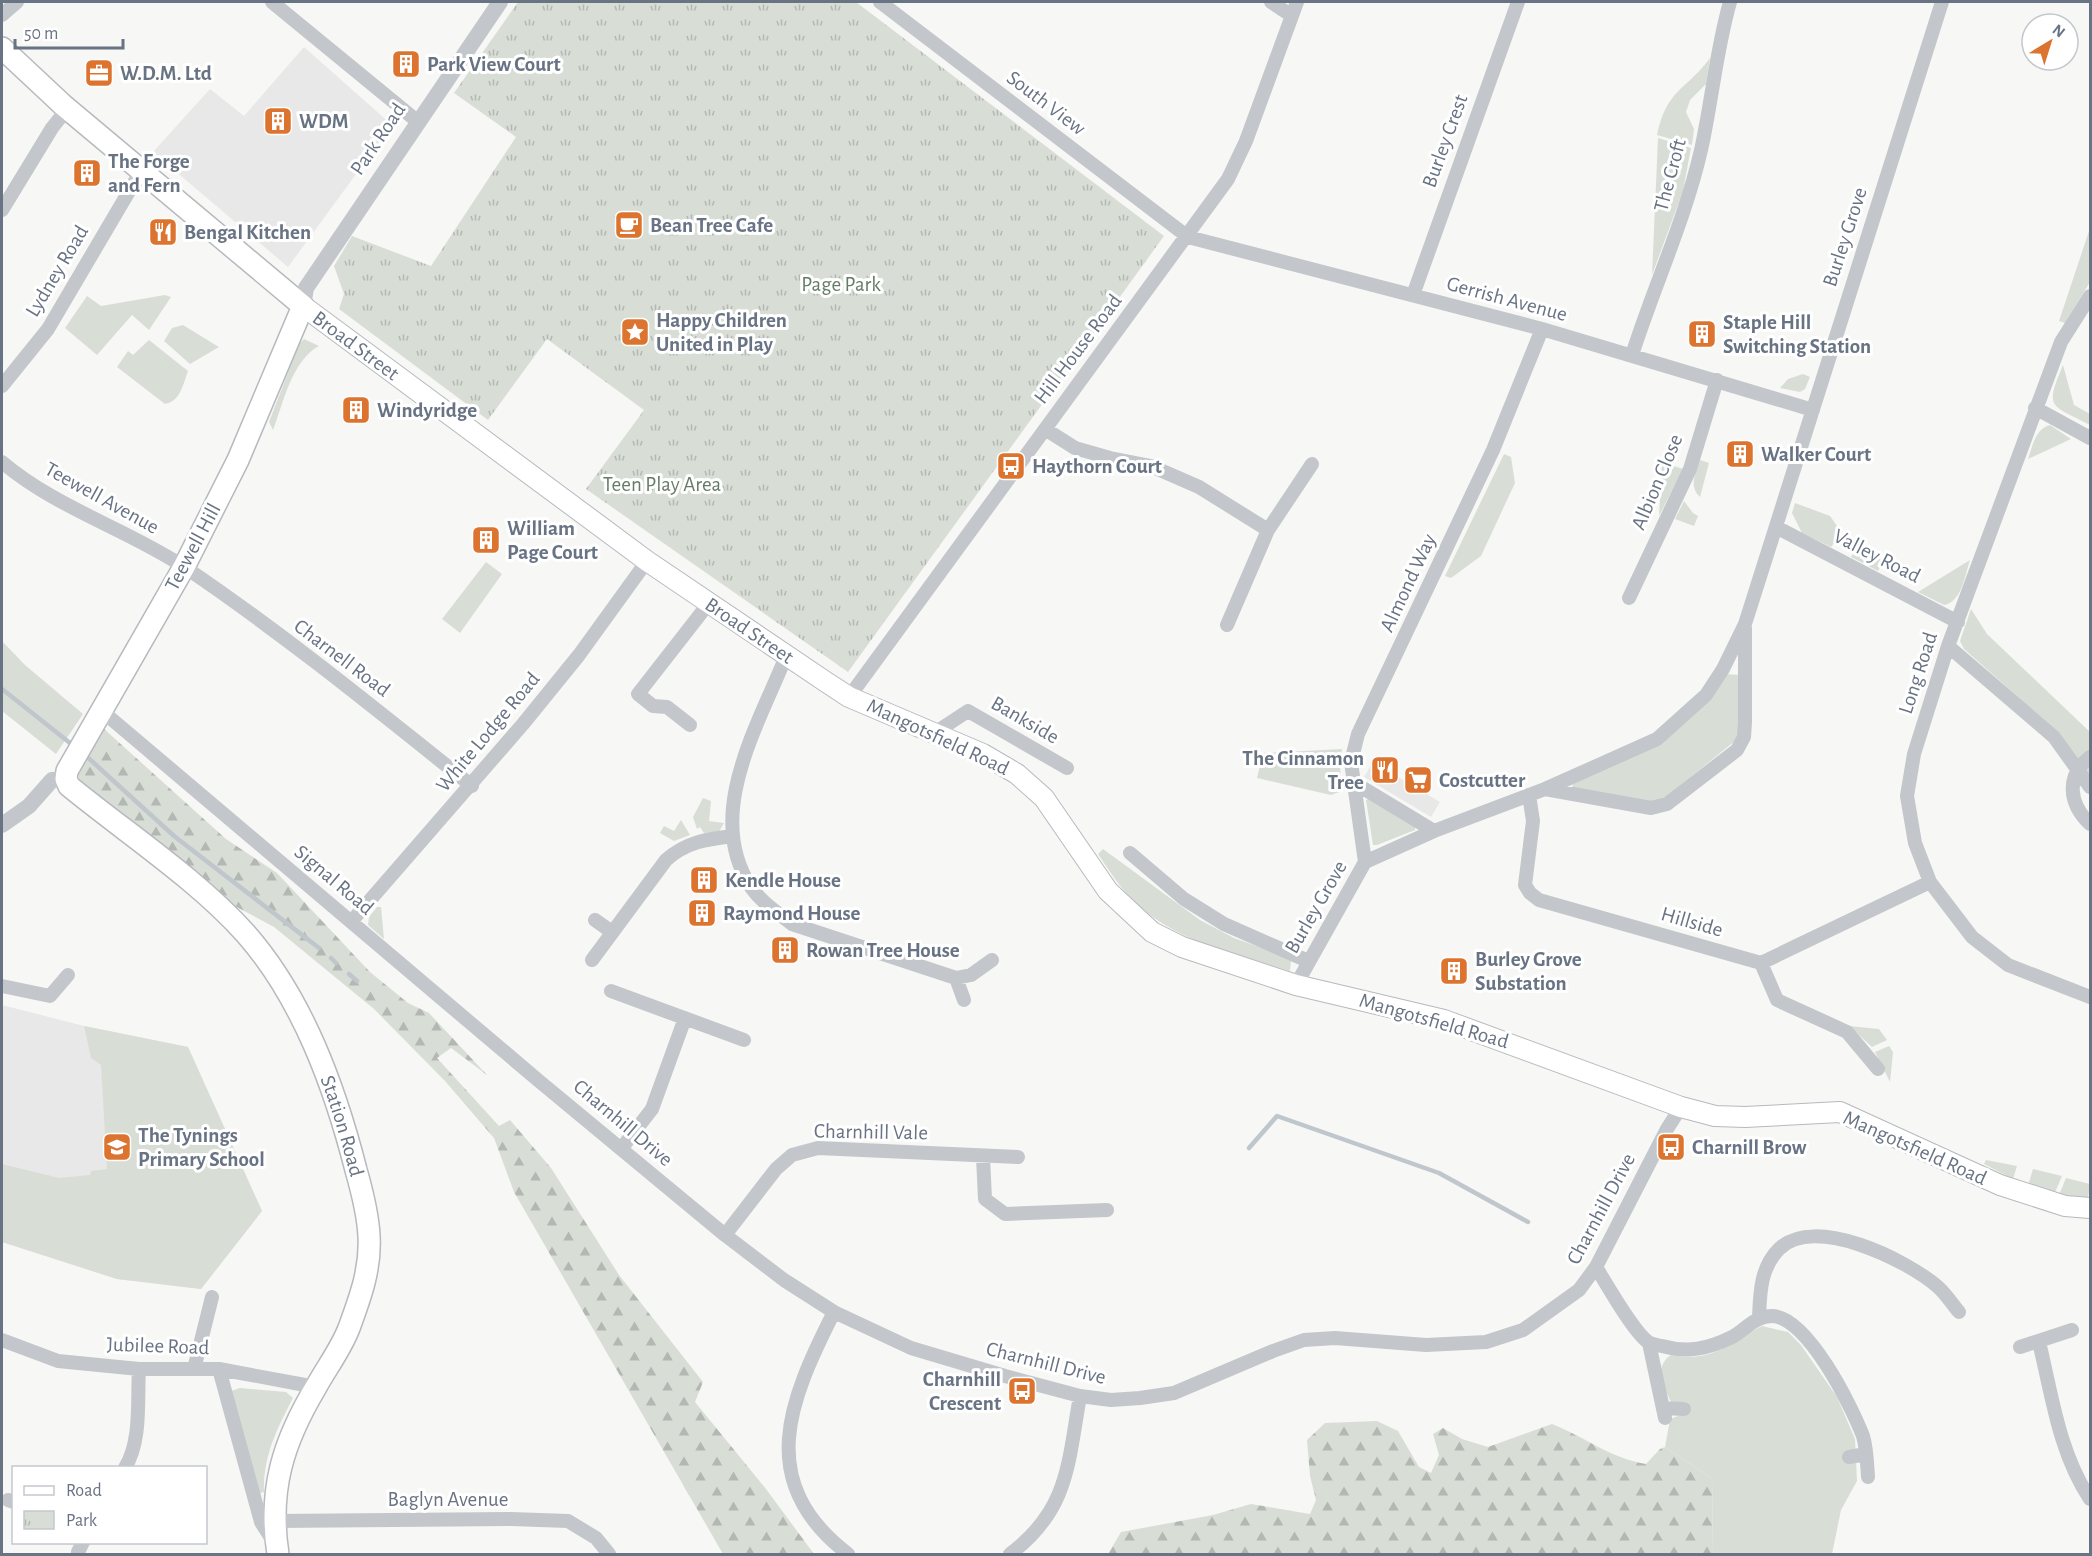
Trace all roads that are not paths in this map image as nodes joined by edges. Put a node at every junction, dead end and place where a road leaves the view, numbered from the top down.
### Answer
1 (17, 2) edge
2 (272, 2) edge
3 (501, 2) edge
4 (880, 2) edge
5 (1271, 2) edge
6 (1297, 2) edge
7 (1518, 2) edge
8 (1730, 2) edge
9 (1942, 2) edge
10 (2, 15) edge
11 (1292, 16) junction
12 (2, 48) edge
13 (67, 109) junction
14 (417, 121) junction
15 (141, 171) junction
16 (2, 210) edge
17 (1188, 237) junction
18 (1413, 295) junction
19 (2091, 297) edge
20 (303, 306) junction
21 (1542, 329) junction
22 (1632, 355) junction
23 (1717, 380) junction
24 (2, 386) edge
25 (2035, 408) junction
26 (1813, 410) junction
27 (1045, 429) junction
28 (2091, 438) edge
29 (2, 462) edge
30 (1312, 464) dead end
31 (1776, 527) junction
32 (1268, 530) junction
33 (647, 561) junction
34 (184, 567) junction
35 (1629, 598) dead end
36 (709, 603) junction
37 (1958, 621) junction
38 (1745, 624) junction
39 (1227, 626) dead end
40 (1948, 646) junction
41 (786, 656) junction
42 (849, 697) junction
43 (99, 717) junction
44 (690, 725) dead end
45 (933, 734) junction
46 (2091, 757) edge
47 (2079, 767) junction
48 (1067, 768) dead end
49 (69, 771) junction
50 (1353, 782) junction
51 (472, 786) junction
52 (2091, 786) edge
53 (1545, 789) junction
54 (1529, 795) junction
55 (2091, 824) edge
56 (2, 825) edge
57 (1434, 831) junction
58 (733, 836) junction
59 (1130, 853) dead end
60 (1365, 862) junction
61 (1930, 882) junction
62 (595, 920) dead end
63 (351, 922) junction
64 (612, 932) junction
65 (591, 960) dead end
66 (992, 960) dead end
67 (1308, 961) junction
68 (1761, 963) junction
69 (68, 975) dead end
70 (956, 978) junction
71 (1296, 985) junction
72 (2, 986) edge
73 (611, 991) dead end
74 (2091, 997) edge
75 (964, 1000) dead end
76 (685, 1018) junction
77 (744, 1040) dead end
78 (1878, 1069) dead end
79 (539, 1081) joint
80 (1681, 1107) junction
81 (621, 1149) junction
82 (983, 1157) junction
83 (1018, 1157) dead end
84 (2091, 1208) edge
85 (1107, 1210) dead end
86 (725, 1235) junction
87 (1596, 1267) junction
88 (212, 1297) dead end
89 (834, 1312) junction
90 (1959, 1312) dead end
91 (1759, 1318) junction
92 (2072, 1330) dead end
93 (2, 1340) edge
94 (2039, 1342) junction
95 (1649, 1343) junction
96 (2020, 1347) dead end
97 (139, 1369) junction
98 (194, 1369) junction
99 (219, 1369) junction
100 (316, 1387) junction
101 (1080, 1396) junction
102 (1684, 1409) dead end
103 (1866, 1454) junction
104 (1849, 1457) dead end
105 (126, 1466) edge
106 (1868, 1477) dead end
107 (2091, 1499) edge
108 (275, 1521) junction
109 (277, 1551) edge
110 (609, 1554) edge
111 (848, 1554) edge
112 (1010, 1554) edge

1 - 10 street
2 - 14 street
3 - 14 street, Park Road
4 - 17 street, South View
5 - 11 street
6 - 11 street, Hill House Road
7 - 18 street, Burley Crest
8 - 22 street, The Croft
9 - 26 street, Burley Grove
11 - 17 street, Hill House Road
12 - 13 main road, Broad Street
13 - 15 main road, Broad Street
13 - 16 street
14 - 20 street, Park Road
15 - 20 main road, Broad Street
15 - 24 street, Lydney Road
17 - 18 street, Gerrish Avenue
17 - 27 street, Hill House Road
18 - 21 street, Gerrish Avenue
19 - 25 street, Long Road
20 - 33 main road, Broad Street
20 - 34 main road, Teewell Hill
21 - 22 street, Gerrish Avenue
21 - 50 street, Almond Way
22 - 23 street, Gerrish Avenue
23 - 26 street, Gerrish Avenue
23 - 35 street, Albion Close
25 - 28 street
25 - 37 street, Long Road
26 - 31 street, Burley Grove
27 - 32 street
27 - 42 street, Hill House Road
29 - 34 street, Teewell Avenue
30 - 32 street
31 - 37 street, Valley Road
31 - 38 street, Burley Grove
32 - 39 street
33 - 36 main road, Broad Street
33 - 51 street, White Lodge Road
34 - 43 main road, Teewell Hill
34 - 51 street, Charnell Road
36 - 41 main road, Broad Street
36 - 44 street
37 - 40 street, Long Road
38 - 53 street, Burley Grove
38 - 53 street, Burley Grove
40 - 47 street
40 - 61 street, Long Road
41 - 42 main road, Broad Street
41 - 58 street
42 - 45 main road, Mangotsfield Road
43 - 49 main road, Teewell Hill
43 - 63 street, Signal Road
45 - 48 street, Bankside
45 - 71 main road, Mangotsfield Road
46 - 47 street
47 - 52 street
47 - 55 street
49 - 56 street
49 - 100 main road, Station Road
50 - 57 street
50 - 60 street, Almond Way
51 - 63 street, White Lodge Road
53 - 54 street, Burley Grove
54 - 57 street, Burley Grove
54 - 68 street, Hillside
57 - 60 street, Burley Grove
58 - 64 street
58 - 70 street
59 - 67 street
60 - 67 street, Burley Grove
61 - 68 street
61 - 74 street, Long Road
62 - 64 street
63 - 79 street, Signal Road
64 - 65 street
66 - 70 street
67 - 71 street, Burley Grove
68 - 78 street
69 - 72 street
70 - 75 street
71 - 80 main road, Mangotsfield Road
73 - 76 street
76 - 77 street
76 - 81 street
79 - 81 street, Charnhill Drive
80 - 84 main road, Mangotsfield Road
80 - 87 street, Charnhill Drive
81 - 86 street, Charnhill Drive
82 - 83 street, Charnhill Vale
82 - 85 street
82 - 86 street, Charnhill Vale
86 - 89 street, Charnhill Drive
87 - 95 street
87 - 101 street, Charnhill Drive
88 - 98 street
89 - 101 street, Charnhill Drive
89 - 111 street
90 - 91 street
91 - 95 street
91 - 103 street
92 - 94 street
93 - 97 street, Jubilee Road
94 - 96 street
94 - 107 street
95 - 102 street
97 - 98 street, Jubilee Road
97 - 105 street
98 - 99 street, Jubilee Road
99 - 100 street, Jubilee Road
99 - 109 street
100 - 108 main road, Station Road
101 - 112 street
103 - 104 street
103 - 106 street
108 - 109 main road, Station Road
108 - 110 street, Baglyn Avenue

